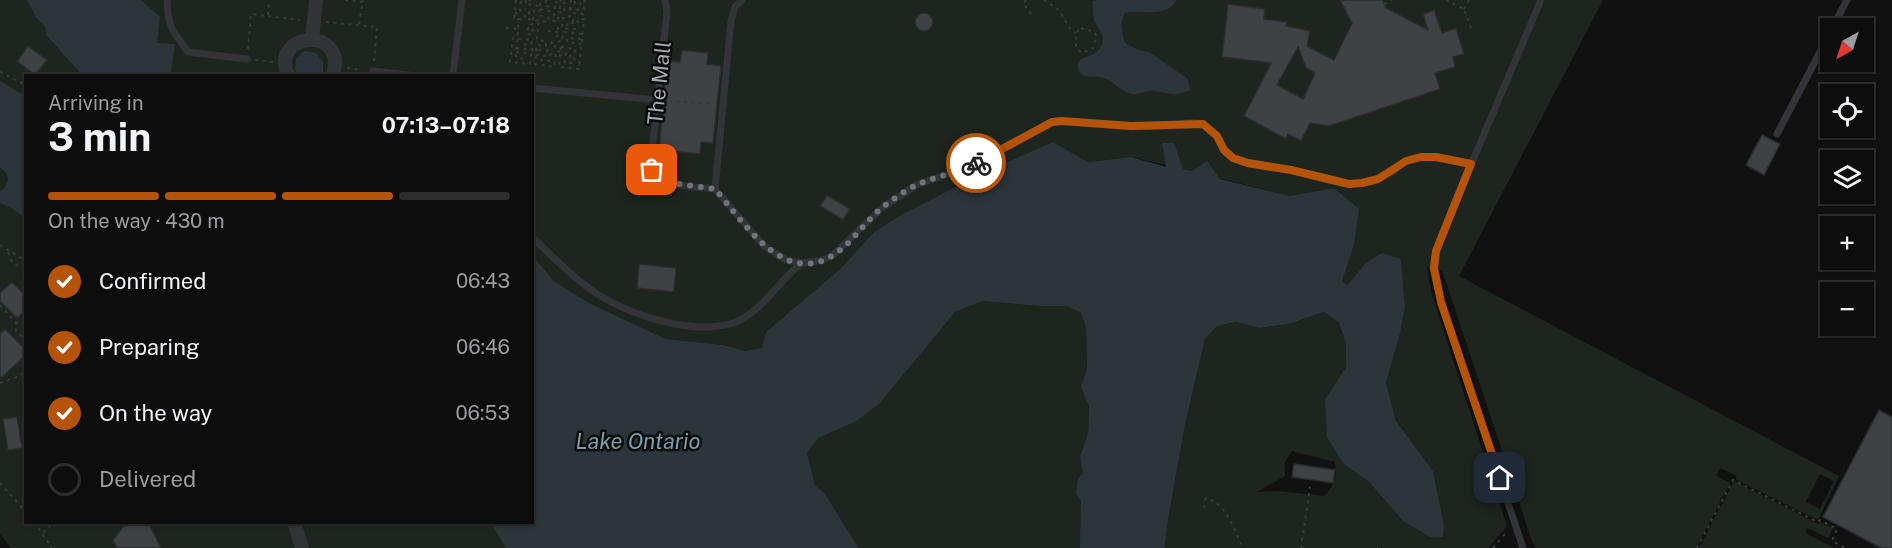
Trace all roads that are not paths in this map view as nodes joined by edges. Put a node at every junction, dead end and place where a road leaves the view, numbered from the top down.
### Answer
1 (167, 0) edge
2 (316, 0) edge
3 (462, 0) edge
4 (665, 0) edge
5 (742, 0) edge
6 (1542, 0) edge
7 (1847, 0) edge
8 (1837, 18) edge
9 (312, 39) junction
10 (1820, 52) edge
11 (247, 59) road end
12 (287, 69) edge
13 (334, 71) edge
14 (373, 71) road end
15 (400, 74) edge
16 (453, 74) edge
17 (534, 88) edge
18 (657, 100) junction
19 (1777, 134) dead end
20 (1471, 164) junction
21 (715, 189) junction
22 (534, 239) edge
23 (802, 263) junction
24 (295, 524) edge
25 (302, 548) edge
26 (1523, 548) edge

1 - 11 lane
2 - 9 street
3 - 16 lane
4 - 18 lane, The Mall
5 - 21 lane
6 - 20 lane
7 - 8 lane
9 - 12 street
9 - 13 street
10 - 19 lane
14 - 15 lane
17 - 18 lane
18 - 21 lane, The Mall
20 - 23 lane
20 - 26 lane
21 - 23 lane
22 - 23 lane
24 - 25 street

